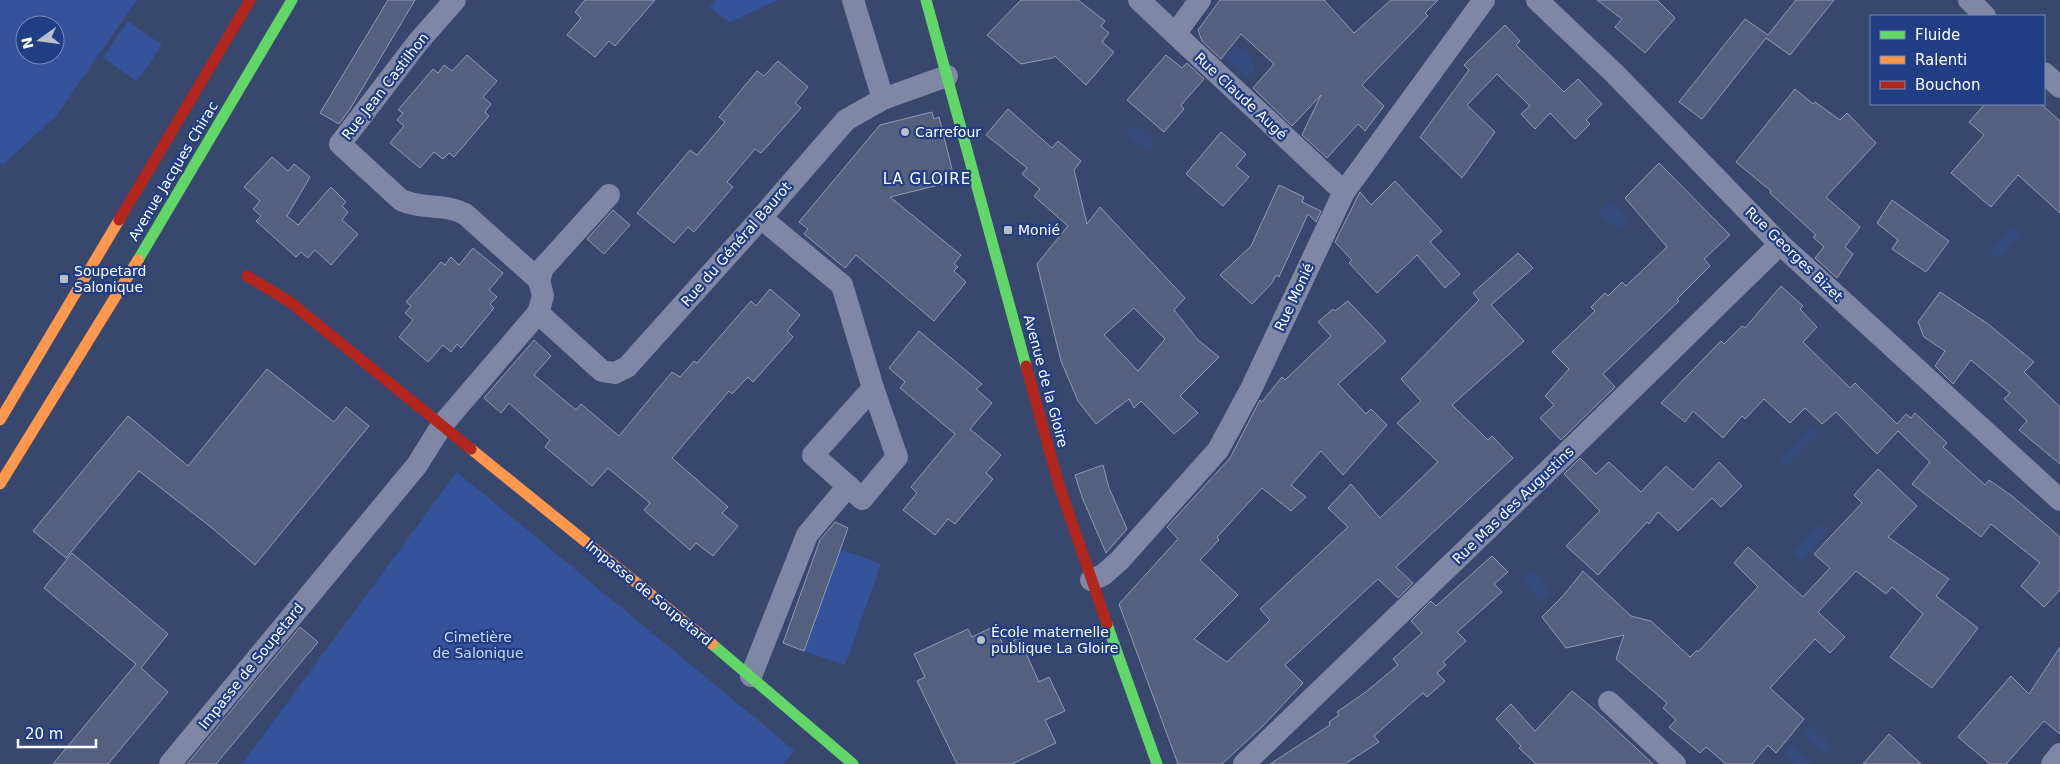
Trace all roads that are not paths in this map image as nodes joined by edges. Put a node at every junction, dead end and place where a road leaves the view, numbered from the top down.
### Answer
1 (250, 0) edge
2 (292, 0) edge
3 (455, 0) edge
4 (853, 0) edge
5 (926, 0) edge
6 (1139, 0) edge
7 (1200, 0) edge
8 (1484, 0) edge
9 (1537, 0) edge
10 (1969, 0) edge
11 (1984, 15) edge
12 (1175, 34) junction
13 (2045, 74) edge
14 (947, 76) junction
15 (2060, 87) edge
16 (883, 99) junction
17 (1344, 192) junction
18 (609, 195) dead end
19 (762, 218) junction
20 (1780, 244) junction
21 (246, 276) dead end
22 (538, 280) junction
23 (538, 313) junction
24 (873, 388) junction
25 (0, 420) edge
26 (442, 425) junction
27 (0, 484) edge
28 (848, 486) junction
29 (2060, 500) edge
30 (1091, 580) junction
31 (751, 676) junction
32 (1608, 702) dead end
33 (2060, 754) edge
34 (1670, 762) edge
35 (170, 764) edge
36 (854, 764) edge
37 (1158, 764) edge
38 (1244, 764) edge
39 (2052, 764) edge

1 - 25 street, Avenue Jacques Chirac
2 - 27 street, Avenue Jacques Chirac
3 - 22 street, Rue Jean Castilhon
4 - 16 street
5 - 14 street, Avenue de la Gloire
6 - 12 street, Rue Claude Augé
7 - 12 street
8 - 17 street, Rue Monié
9 - 20 street, Rue Georges Bizet
10 - 11 street
12 - 17 street, Rue Claude Augé
13 - 15 street
14 - 16 street, Rue du Général Baurot
14 - 30 street, Avenue de la Gloire
16 - 19 street, Rue du Général Baurot
17 - 30 street, Rue Monié
18 - 22 street
19 - 23 street, Rue du Général Baurot
19 - 24 street
20 - 29 street, Rue Georges Bizet
20 - 38 street, Rue Mas des Augustins
21 - 26 street, Impasse de Soupetard
22 - 23 street
23 - 26 street
24 - 28 street
24 - 28 street
26 - 31 street, Impasse de Soupetard
26 - 35 street, Impasse de Soupetard
28 - 31 street
30 - 37 street, Avenue de la Gloire
31 - 36 street, Impasse de Soupetard
32 - 34 street
33 - 39 street

